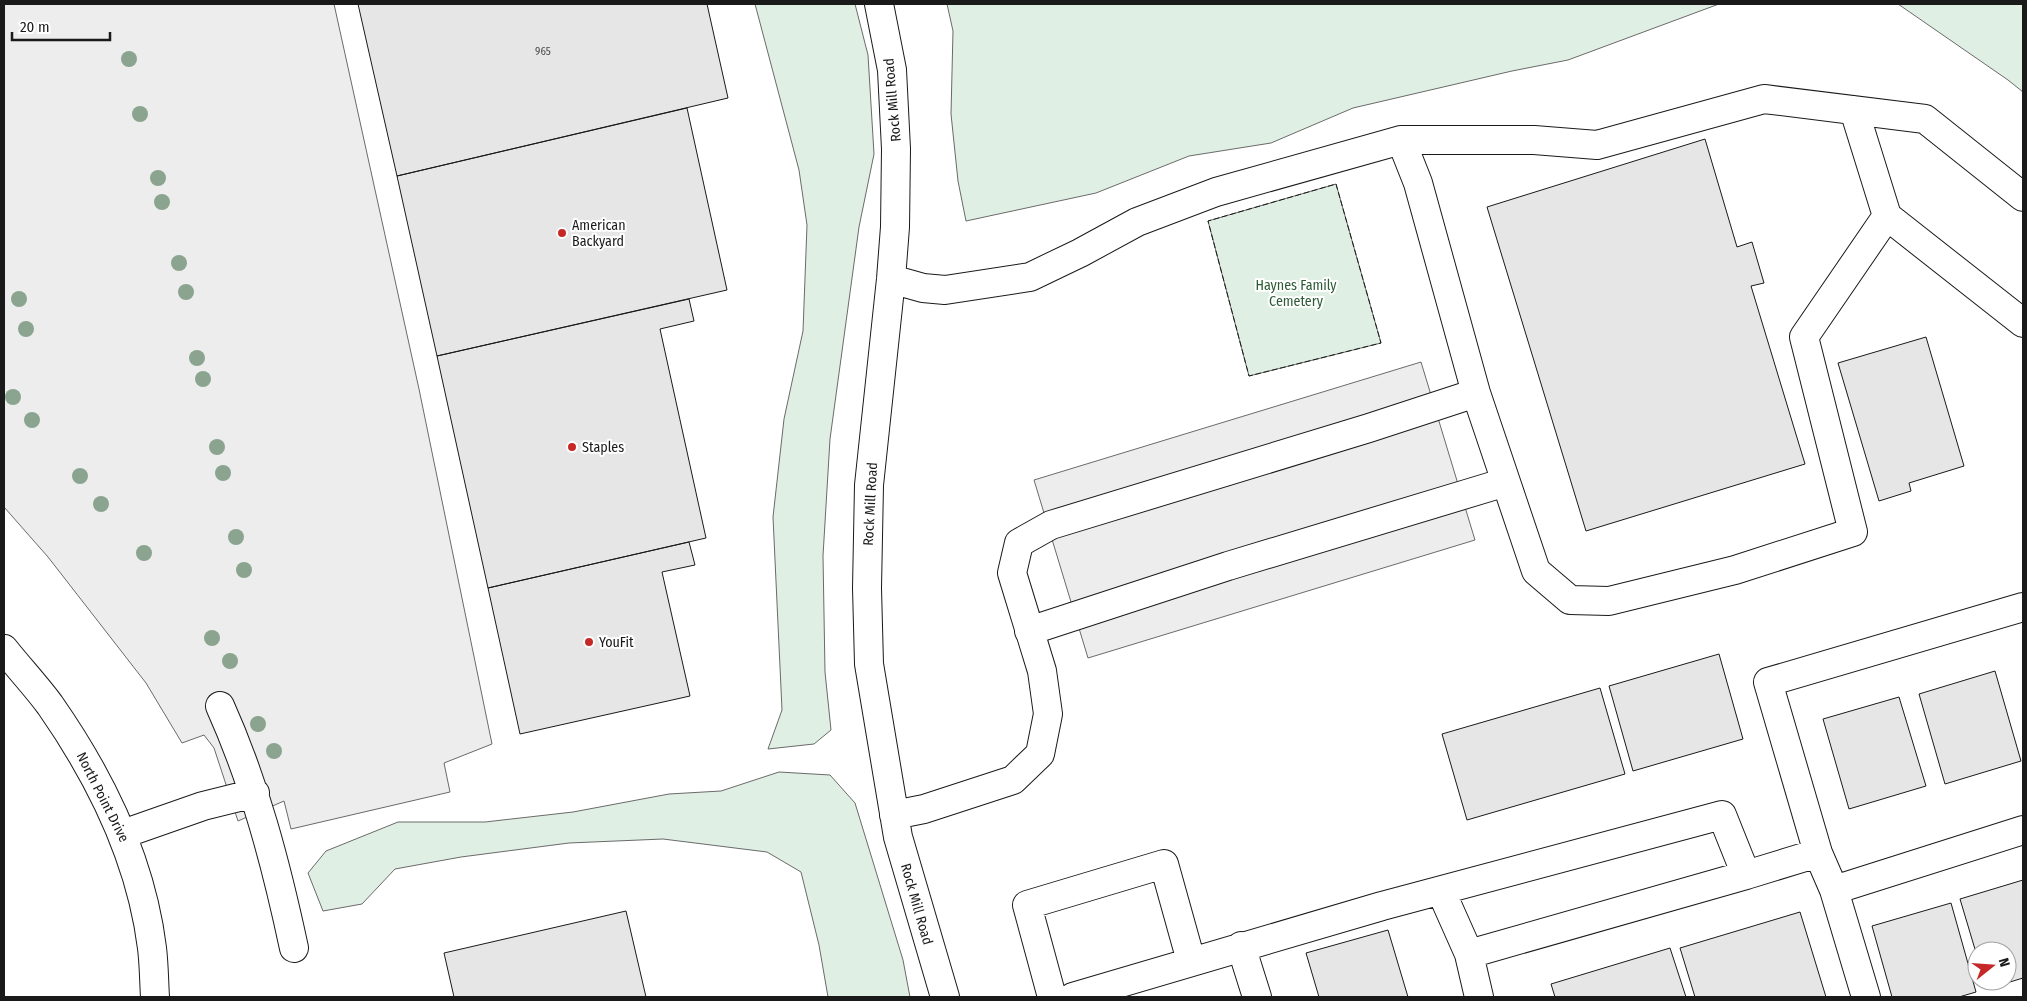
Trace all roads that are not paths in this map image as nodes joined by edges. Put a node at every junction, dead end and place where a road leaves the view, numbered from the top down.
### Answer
1 (879, 4) edge
2 (1854, 110) junction
3 (1401, 140) junction
4 (2023, 197) edge
5 (1887, 216) junction
6 (891, 279) junction
7 (2023, 324) edge
8 (1476, 393) junction
9 (1506, 482) junction
10 (2023, 607) edge
11 (1029, 630) junction
12 (4, 649) edge
13 (220, 706) dead end
14 (255, 793) junction
15 (894, 815) junction
16 (2023, 830) edge
17 (123, 834) junction
18 (1818, 853) junction
19 (1746, 875) junction
20 (1834, 890) junction
21 (1441, 891) junction
22 (1241, 946) junction
23 (294, 948) dead end
24 (1469, 954) junction
25 (1191, 961) junction
26 (155, 997) edge
27 (945, 997) edge
28 (1052, 997) edge
29 (1073, 997) edge
30 (1257, 997) edge
31 (1478, 997) edge
32 (1866, 997) edge

1 - 6 street, Rock Mill Road
2 - 3 street
2 - 4 street
2 - 5 street
3 - 6 street
3 - 8 street
5 - 7 street
5 - 9 street
6 - 15 street, Rock Mill Road
8 - 9 street
8 - 11 street
9 - 11 street
10 - 18 street
11 - 15 street
12 - 17 street, North Point Drive
13 - 14 street
14 - 17 street
14 - 23 street
15 - 27 street, Rock Mill Road
16 - 20 street
17 - 26 street, North Point Drive
18 - 19 street
18 - 20 street
19 - 21 street
19 - 24 street
20 - 32 street
21 - 22 street
21 - 24 street
22 - 25 street
22 - 30 street
24 - 31 street
25 - 28 street
25 - 29 street

